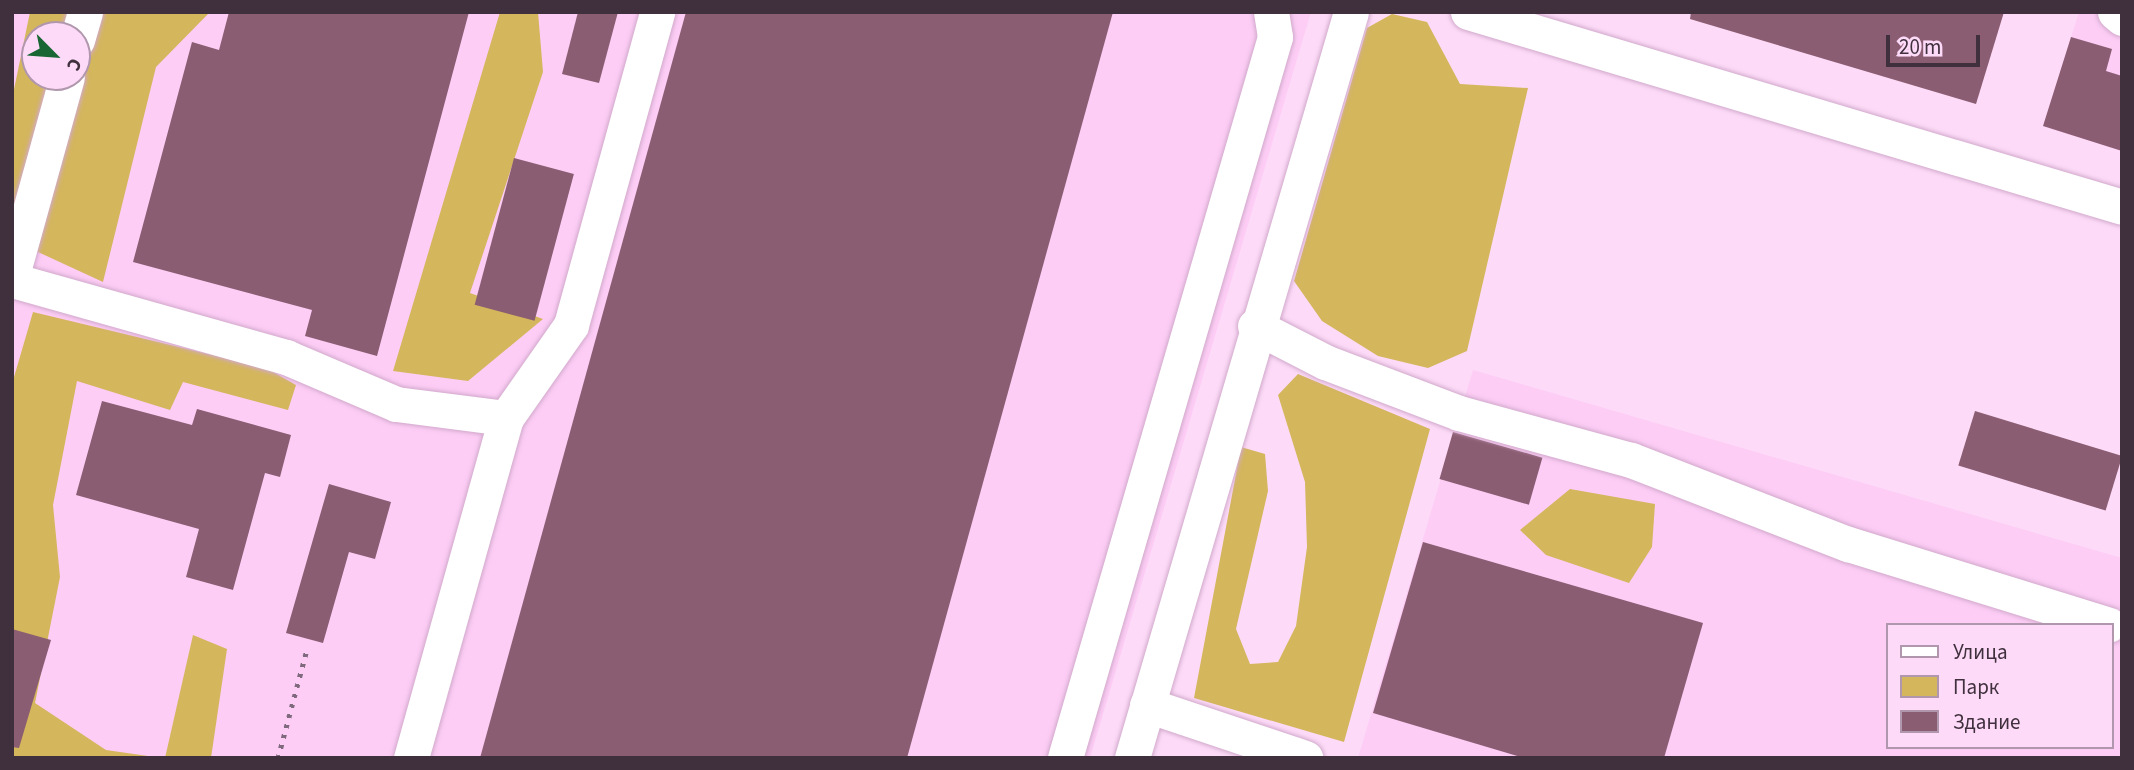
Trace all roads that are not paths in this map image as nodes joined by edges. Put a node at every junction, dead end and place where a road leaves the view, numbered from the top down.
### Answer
1 (657, 12) edge
2 (1271, 12) edge
3 (1351, 12) edge
4 (1468, 12) edge
5 (2115, 12) edge
6 (2122, 18) edge
7 (63, 91) edge
8 (2122, 207) edge
9 (12, 277) edge
10 (1255, 326) junction
11 (506, 418) junction
12 (2104, 623) edge
13 (1147, 705) junction
14 (1275, 754) edge
15 (411, 758) edge
16 (1065, 758) edge
17 (1132, 758) edge
18 (1305, 758) edge

1 - 11 street
2 - 16 street
3 - 10 street
4 - 8 street
5 - 6 street
7 - 9 street
9 - 11 street
10 - 12 street
10 - 13 street
11 - 15 street
13 - 14 street
13 - 17 street
14 - 18 street

